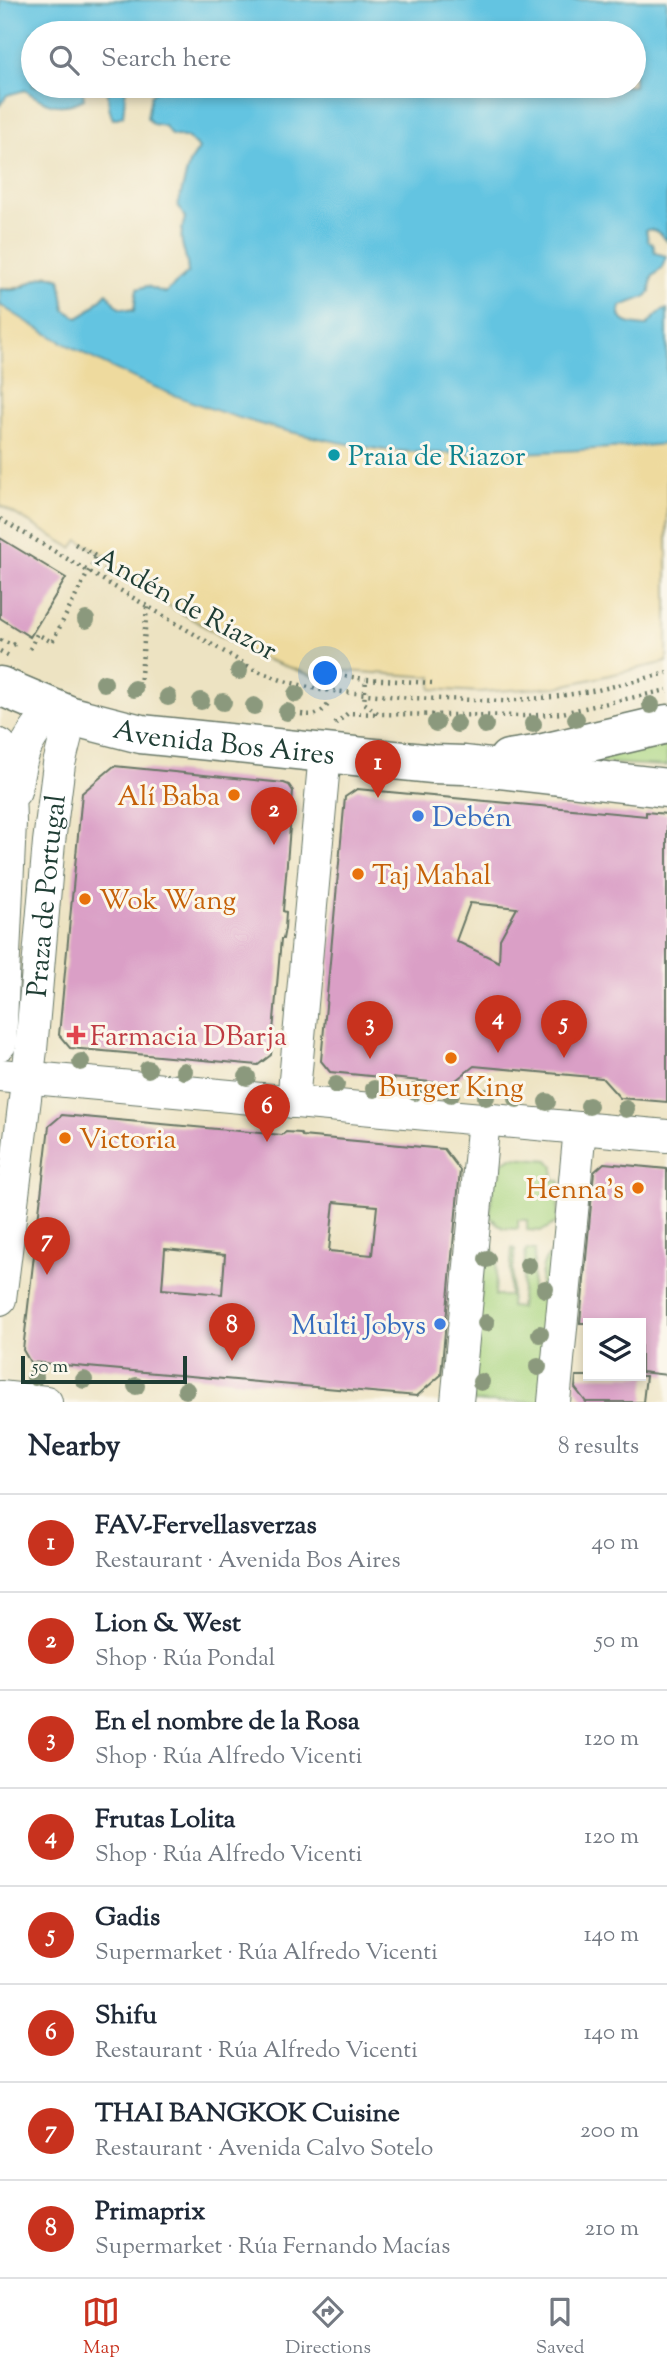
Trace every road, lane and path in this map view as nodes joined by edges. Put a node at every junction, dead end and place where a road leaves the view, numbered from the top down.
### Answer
1 (0, 519) edge
2 (75, 544) dead end
3 (96, 557) junction
4 (111, 565) dead end
5 (88, 572) junction
6 (147, 607) junction
7 (0, 640) edge
8 (19, 642) dead end
9 (30, 649) dead end
10 (0, 651) edge
11 (8, 673) edge
12 (324, 673) dead end
13 (667, 673) edge
14 (366, 679) junction
15 (432, 683) dead end
16 (140, 686) dead end
17 (667, 690) edge
18 (365, 693) junction
19 (329, 703) dead end
20 (62, 712) junction
21 (301, 714) dead end
22 (379, 714) junction
23 (667, 724) edge
24 (324, 738) junction
25 (0, 746) edge
26 (464, 765) junction
27 (594, 769) dead end
28 (667, 776) edge
29 (667, 788) edge
30 (5, 830) edge
31 (3, 951) edge
32 (12, 1059) edge
33 (293, 1102) junction
34 (484, 1119) junction
35 (580, 1128) junction
36 (667, 1136) edge
37 (0, 1299) edge
38 (0, 1397) edge
39 (46, 1402) edge
40 (457, 1402) edge
41 (554, 1402) edge

1 - 5 path, Andén de Riazor
2 - 3 path
3 - 4 path
3 - 5 path
5 - 6 path, Andén de Riazor
5 - 9 path
6 - 16 path
6 - 18 path, Andén de Riazor
7 - 8 path
10 - 11 path
11 - 20 main road, Avenida Bos Aires
12 - 14 path
13 - 18 path, Andén de Riazor
14 - 15 path
14 - 18 path
17 - 22 path
18 - 22 path
19 - 21 path
20 - 24 main road, Avenida Bos Aires
20 - 30 street, Praza de Portugal
20 - 32 street, Praza de Portugal
22 - 24 path
23 - 26 main road, Avenida Bos Aires
24 - 26 main road, Avenida Bos Aires
24 - 33 street
25 - 30 street, Praza de Portugal
26 - 29 main road, Avenida Bos Aires
27 - 28 street
30 - 31 street, Praza de Portugal
31 - 32 street, Praza de Portugal
32 - 33 street
32 - 37 street
33 - 34 street
34 - 35 street
34 - 40 street
35 - 36 street
35 - 41 street
38 - 39 street

